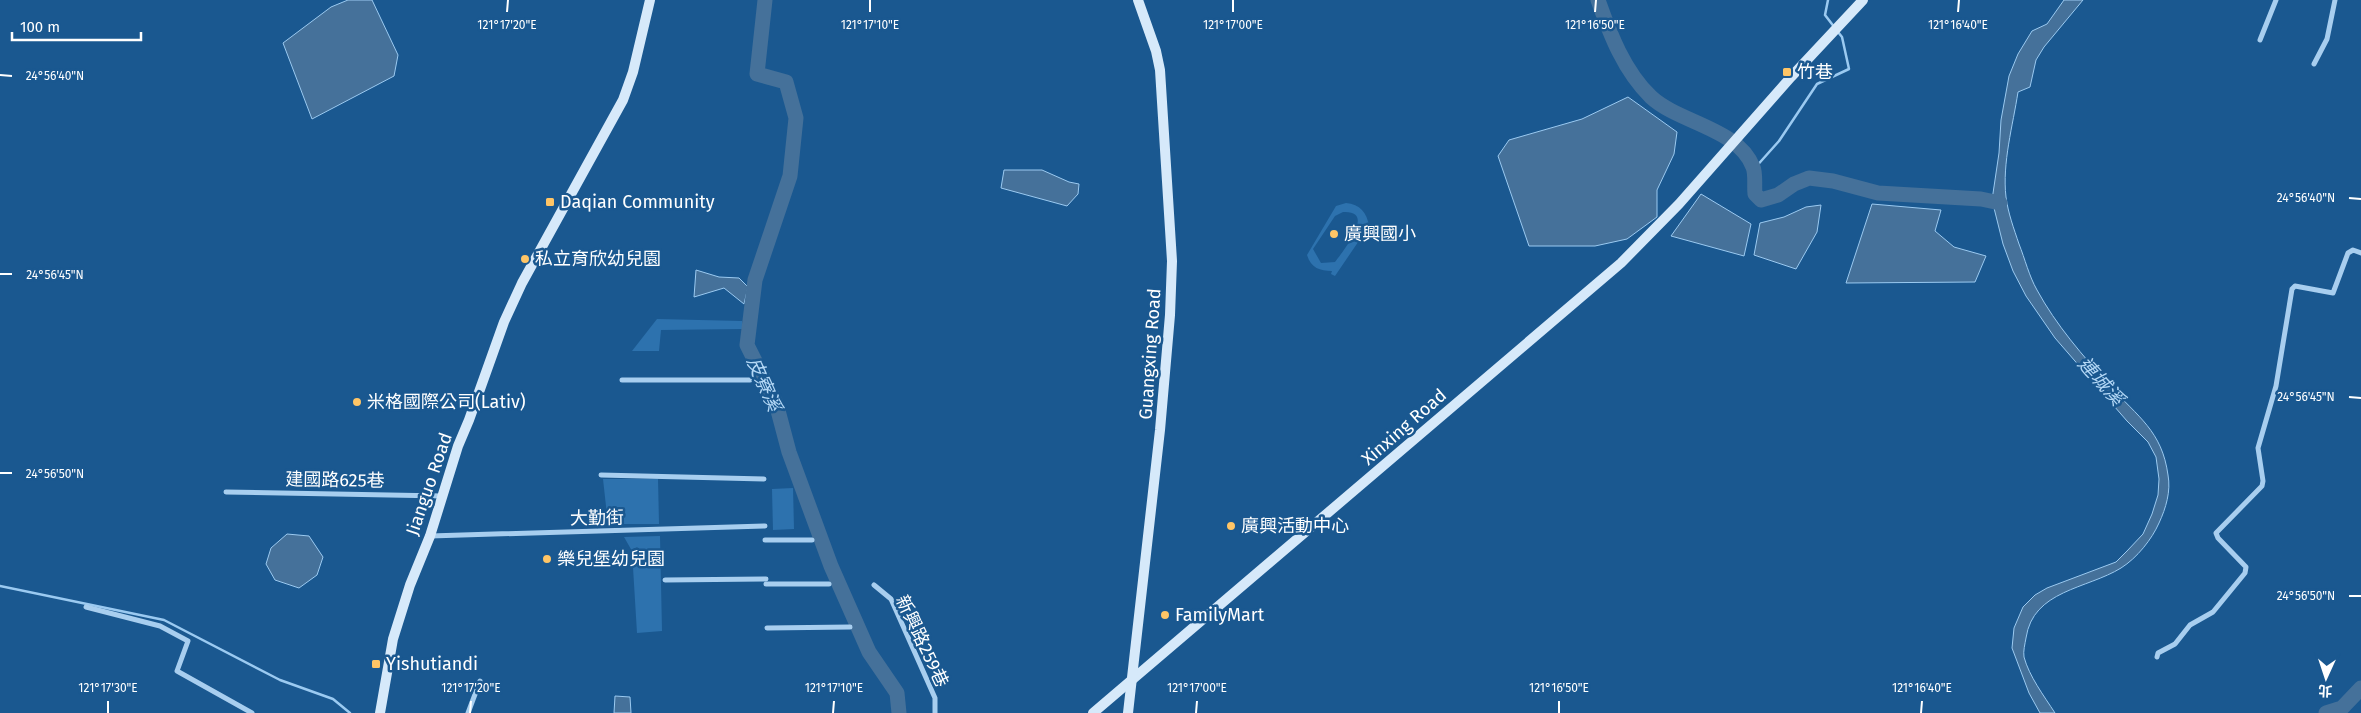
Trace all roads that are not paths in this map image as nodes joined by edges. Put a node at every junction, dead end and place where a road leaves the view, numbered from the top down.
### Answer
1 (650, 0) edge
2 (1138, 0) edge
3 (1863, 0) edge
4 (2276, 0) edge
5 (2335, 0) edge
6 (2260, 40) dead end
7 (2314, 64) dead end
8 (2361, 253) edge
9 (622, 380) dead end
10 (750, 380) dead end
11 (601, 475) dead end
12 (764, 479) dead end
13 (226, 492) dead end
14 (443, 496) junction
15 (765, 526) dead end
16 (430, 536) junction
17 (765, 540) dead end
18 (812, 540) dead end
19 (665, 580) dead end
20 (829, 584) dead end
21 (874, 585) dead end
22 (86, 607) dead end
23 (767, 628) dead end
24 (850, 628) dead end
25 (2157, 657) dead end
26 (480, 681) dead end
27 (1132, 681) junction
28 (252, 713) edge
29 (380, 713) edge
30 (468, 713) edge
31 (935, 713) edge
32 (1093, 713) edge
33 (1128, 713) edge

1 - 14 street, Jianguo Road
2 - 27 street, Guangxing Road
3 - 27 street, Xinxing Road
4 - 6 street
5 - 7 street
8 - 25 street
9 - 10 street
11 - 12 street
13 - 14 street, 建國路625巷
14 - 16 street, Jianguo Road
15 - 16 street, 大勤街
16 - 29 street, Jianguo Road
17 - 18 street
19 - 20 street
21 - 31 street, 新興路259巷
22 - 28 street
23 - 24 street
26 - 30 street
27 - 32 street, Xinxing Road
27 - 33 street, Guangxing Road

